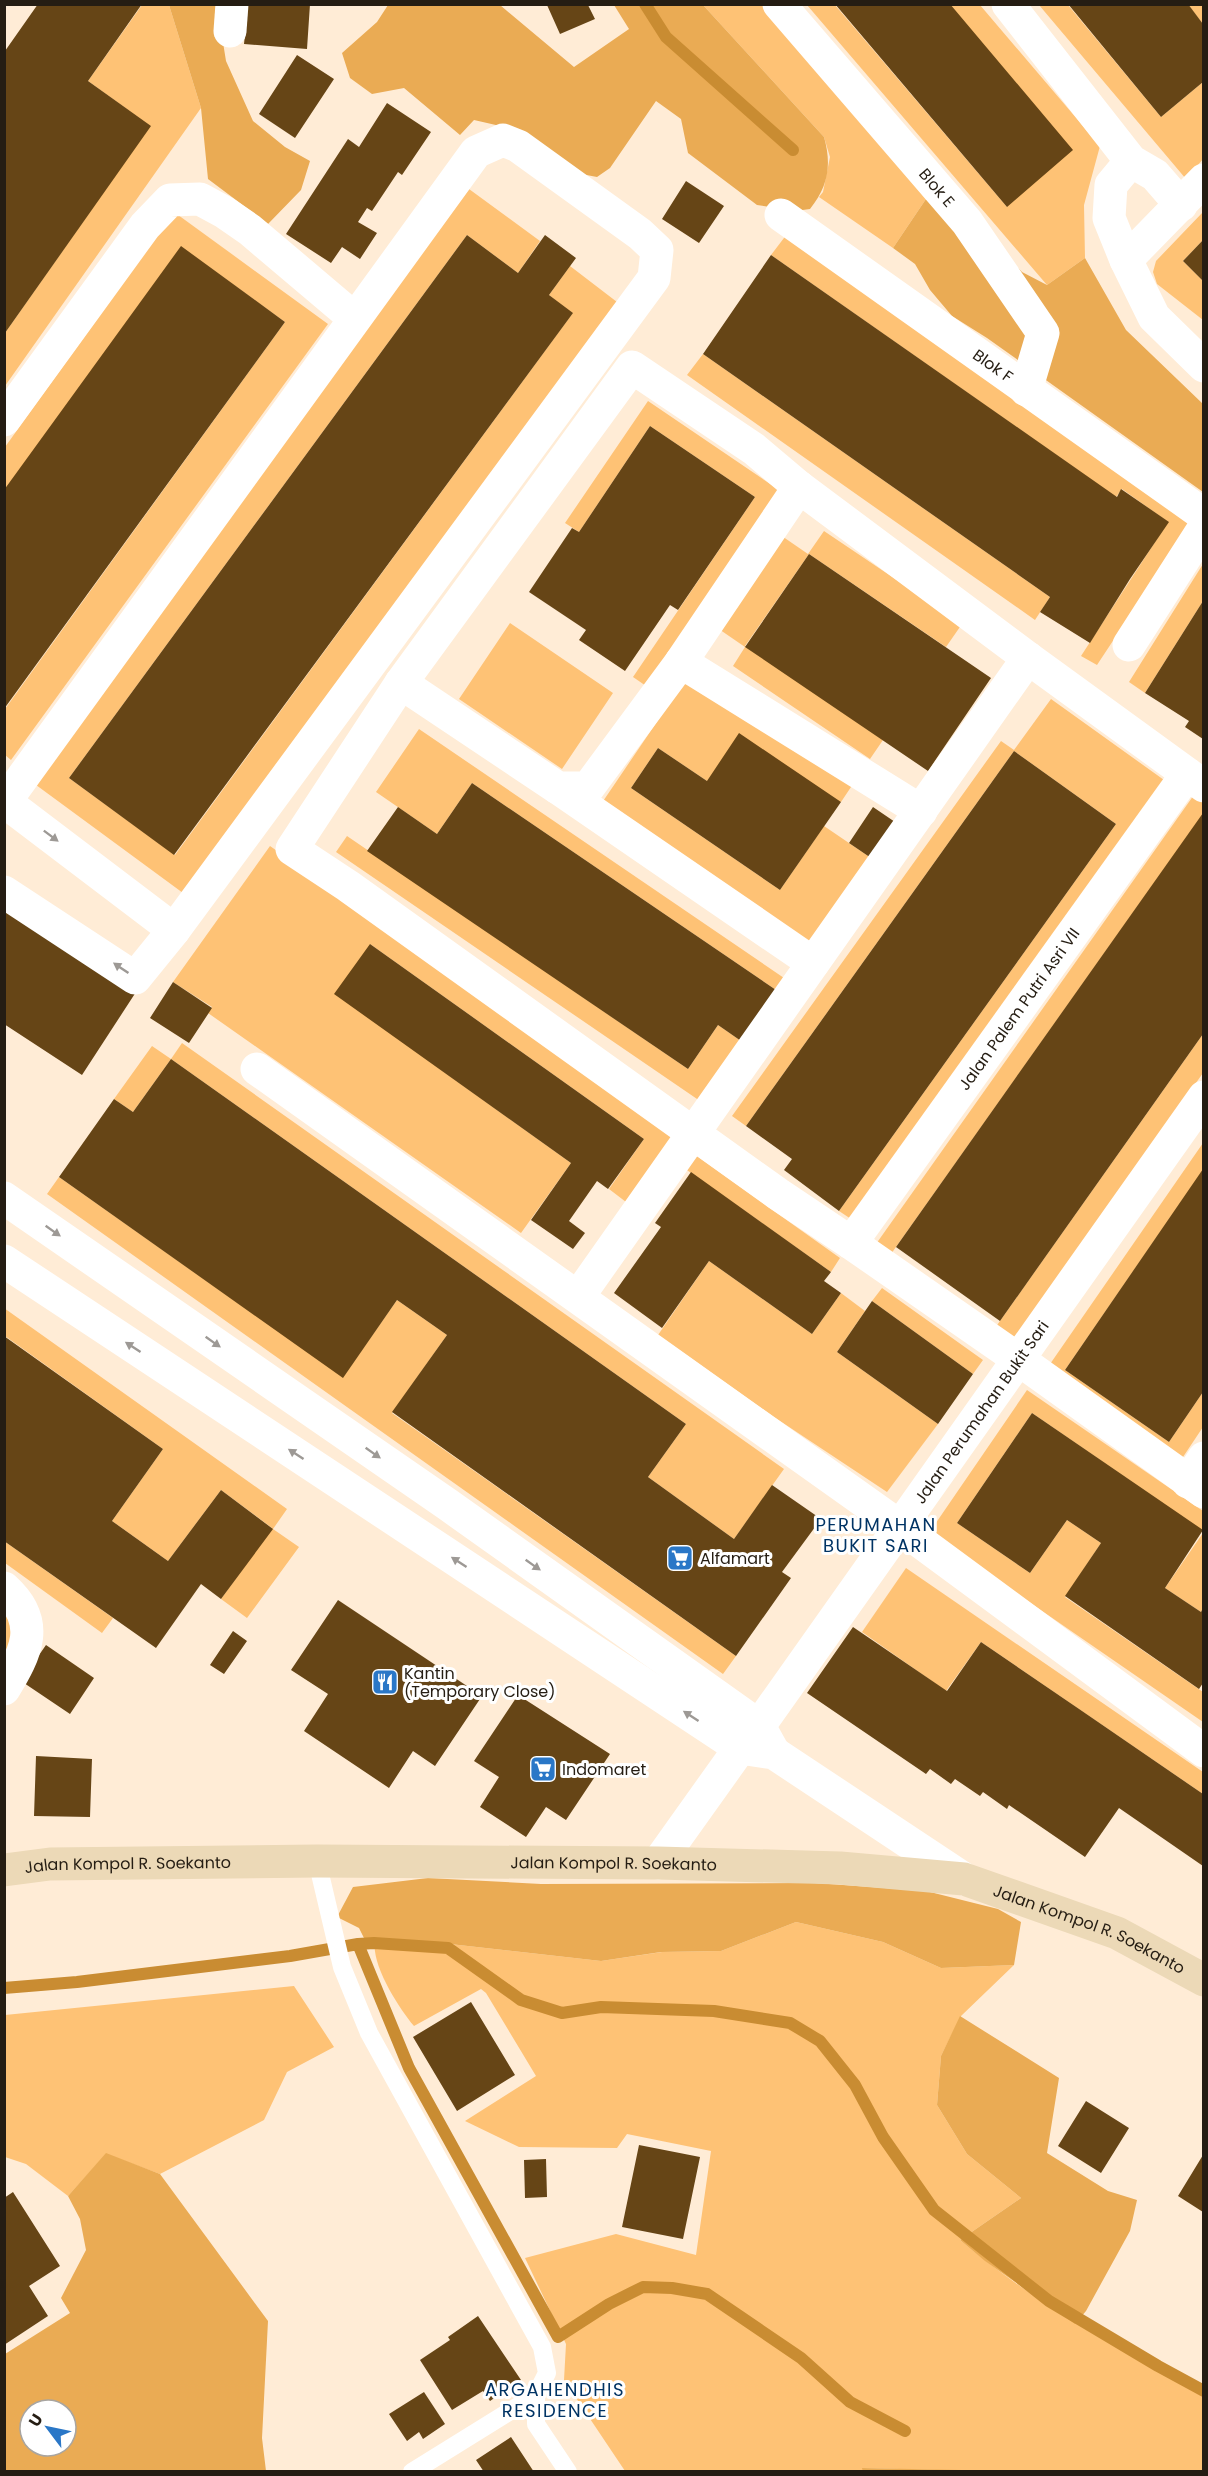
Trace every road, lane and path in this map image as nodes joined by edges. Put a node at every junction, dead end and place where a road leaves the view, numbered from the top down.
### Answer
1 (779, 4) edge
2 (1008, 4) edge
3 (1131, 161) junction
4 (1203, 180) edge
5 (1181, 205) junction
6 (781, 215) dead end
7 (1126, 260) junction
8 (354, 318) junction
9 (1203, 366) edge
10 (1026, 390) junction
11 (4, 420) edge
12 (799, 487) junction
13 (1203, 515) edge
14 (1203, 528) edge
15 (1129, 645) dead end
16 (1028, 658) junction
17 (681, 662) junction
18 (401, 683) junction
19 (1196, 780) edge
20 (558, 789) junction
21 (5, 802) edge
22 (921, 811) junction
23 (4, 892) edge
24 (174, 930) junction
25 (813, 963) junction
26 (257, 1069) dead end
27 (1203, 1098) edge
28 (694, 1132) junction
29 (4, 1198) edge
30 (851, 1243) junction
31 (4, 1261) edge
32 (578, 1297) junction
33 (1018, 1359) junction
34 (1198, 1477) edge
35 (899, 1526) junction
36 (4, 1588) edge
37 (4, 1689) edge
38 (758, 1742) junction
39 (1203, 1751) edge
40 (317, 1861) junction
41 (658, 1863) junction
42 (4, 1870) edge
43 (964, 1879) junction
44 (1203, 1980) edge
45 (536, 2395) junction
46 (412, 2472) edge
47 (568, 2472) edge

1 - 10 street, Blok E
2 - 3 street
3 - 5 street
3 - 7 street
4 - 5 street
5 - 7 street
6 - 10 street, Blok F
7 - 9 street
8 - 11 street
8 - 21 street
8 - 24 street
10 - 13 street, Blok F
12 - 16 street
12 - 17 street
12 - 18 street
14 - 15 street
16 - 19 street
16 - 22 street
17 - 20 street
17 - 22 street
18 - 20 street
18 - 28 street
19 - 30 street, Jalan Palem Putri Asri VII
20 - 25 street
21 -> 24 street
22 - 25 street
24 -> 23 street
25 - 28 street
26 - 32 street
27 - 33 street, Jalan Perumahan Bukit Sari
28 - 30 street
28 - 32 street
29 -> 38 street
30 - 33 street
38 -> 31 street
32 - 35 street
33 - 34 street
33 - 35 street, Jalan Perumahan Bukit Sari
35 - 38 street, Jalan Perumahan Bukit Sari
35 - 39 street
36 - 37 street
38 - 41 street, Jalan Perumahan Bukit Sari
38 - 43 street
40 - 41 main road, Jalan Kompol R. Soekanto
40 - 42 main road, Jalan Kompol R. Soekanto
40 - 45 lane
41 - 43 main road, Jalan Kompol R. Soekanto
43 - 44 main road, Jalan Kompol R. Soekanto
45 - 46 lane
45 - 47 lane

